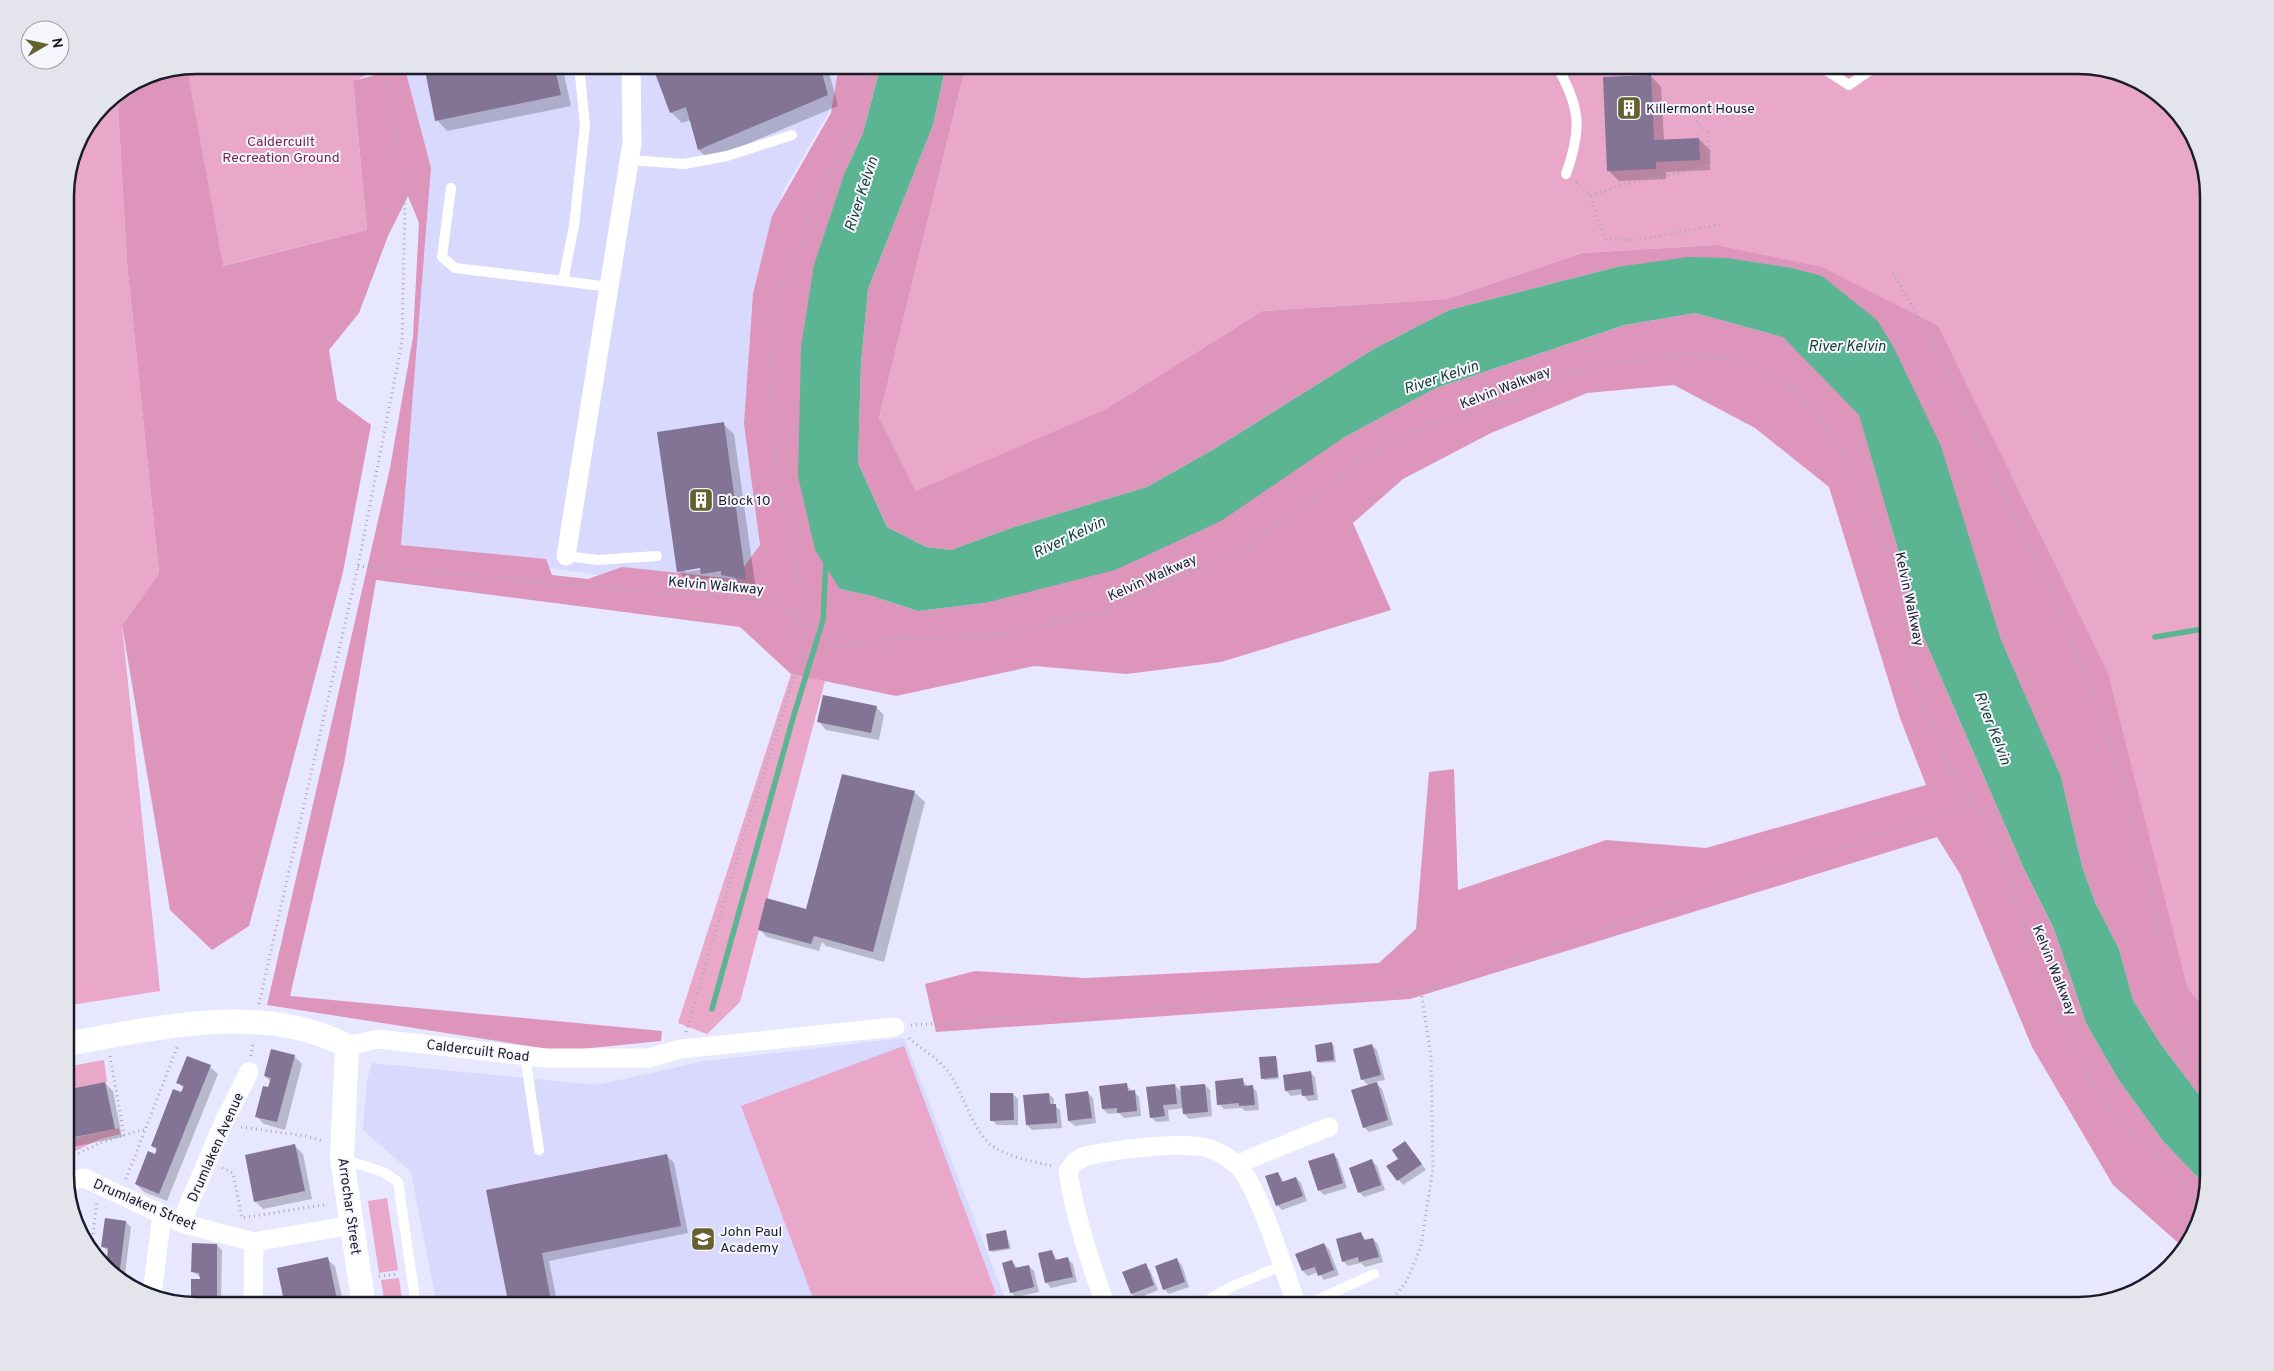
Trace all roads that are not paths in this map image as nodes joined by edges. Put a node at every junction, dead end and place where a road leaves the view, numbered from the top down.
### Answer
1 (580, 74) edge
2 (631, 74) edge
3 (1560, 74) edge
4 (1832, 74) edge
5 (1865, 74) edge
6 (792, 135) dead end
7 (630, 160) junction
8 (1566, 174) road end
9 (451, 188) dead end
10 (563, 281) junction
11 (609, 287) junction
12 (566, 556) joint
13 (657, 556) dead end
14 (895, 1027) road end
15 (74, 1042) edge
16 (346, 1046) junction
17 (525, 1055) junction
18 (250, 1072) road end
19 (1329, 1127) dead end
20 (539, 1150) dead end
21 (343, 1153) junction
22 (1238, 1166) junction
23 (74, 1181) edge
24 (162, 1214) junction
25 (181, 1223) junction
26 (352, 1225) junction
27 (254, 1242) junction
28 (1281, 1266) junction
29 (1374, 1274) dead end
30 (153, 1289) edge
31 (253, 1297) edge
32 (363, 1297) edge
33 (415, 1297) edge
34 (1103, 1297) edge
35 (1213, 1297) edge
36 (1293, 1297) edge
37 (1324, 1297) edge

1 - 10 lane
2 - 7 street
3 - 8 lane
4 - 5 lane
6 - 7 lane
7 - 11 street
9 - 10 lane
10 - 11 lane
11 - 12 street
12 - 13 lane
14 - 17 street, Caldercuilt Road
15 - 16 street
16 - 17 street, Caldercuilt Road
16 - 21 street, Arrochar Street
17 - 20 lane
18 - 25 street, Drumlaken Avenue
19 - 22 street
21 - 26 street, Arrochar Street
21 - 33 lane
22 - 28 street
22 - 34 street
23 - 24 street, Drumlaken Street
24 - 25 street, Drumlaken Street
24 - 30 street
25 - 27 street, Drumlaken Street
26 - 27 street, Drumlaken Street
26 - 32 street, Arrochar Street
27 - 31 street
28 - 35 lane
28 - 36 street
29 - 37 lane

